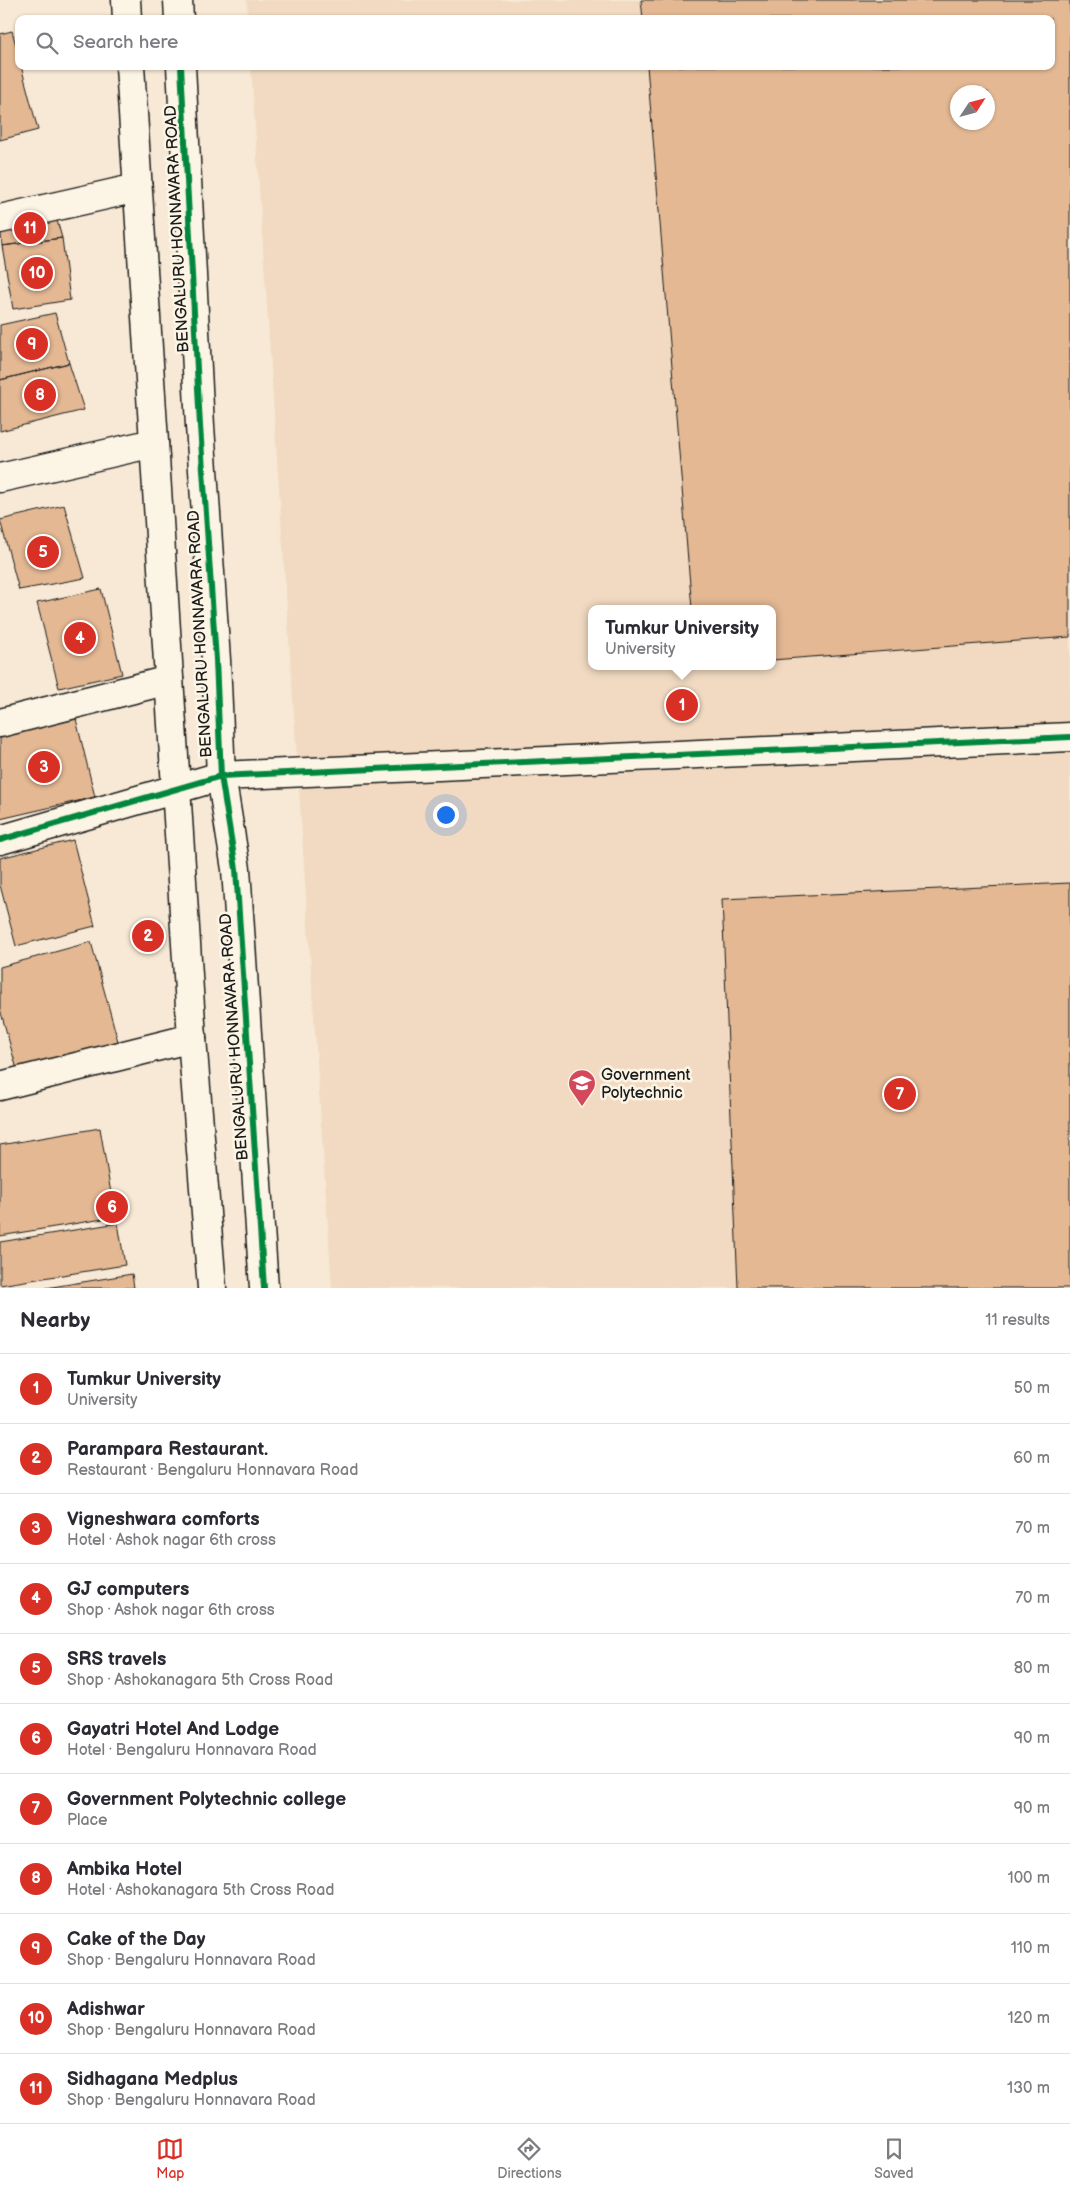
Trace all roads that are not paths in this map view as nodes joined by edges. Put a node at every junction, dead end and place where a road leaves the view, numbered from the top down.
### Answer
1 (126, 0) edge
2 (178, 0) edge
3 (127, 15) edge
4 (178, 15) edge
5 (130, 70) edge
6 (181, 70) edge
7 (138, 188) junction
8 (0, 219) edge
9 (154, 442) junction
10 (0, 478) edge
11 (169, 680) junction
12 (0, 723) edge
13 (1070, 737) edge
14 (222, 776) junction
15 (176, 789) junction
16 (0, 840) edge
17 (192, 1038) junction
18 (0, 1086) edge
19 (212, 1288) edge
20 (264, 1288) edge

1 - 3 main road
2 - 4 main road
5 - 7 main road, BENGALURU HONNAVARA ROAD
6 - 14 main road, BENGALURU HONNAVARA ROAD
7 - 8 main road
7 - 9 main road, BENGALURU HONNAVARA ROAD
9 - 10 main road
9 - 11 main road, BENGALURU HONNAVARA ROAD
11 - 12 main road
11 - 15 main road, BENGALURU HONNAVARA ROAD
13 - 14 main road
14 - 15 main road
14 - 20 main road, BENGALURU HONNAVARA ROAD
15 - 16 main road
15 - 17 main road, BENGALURU HONNAVARA ROAD
17 - 18 main road
17 - 19 main road, BENGALURU HONNAVARA ROAD

